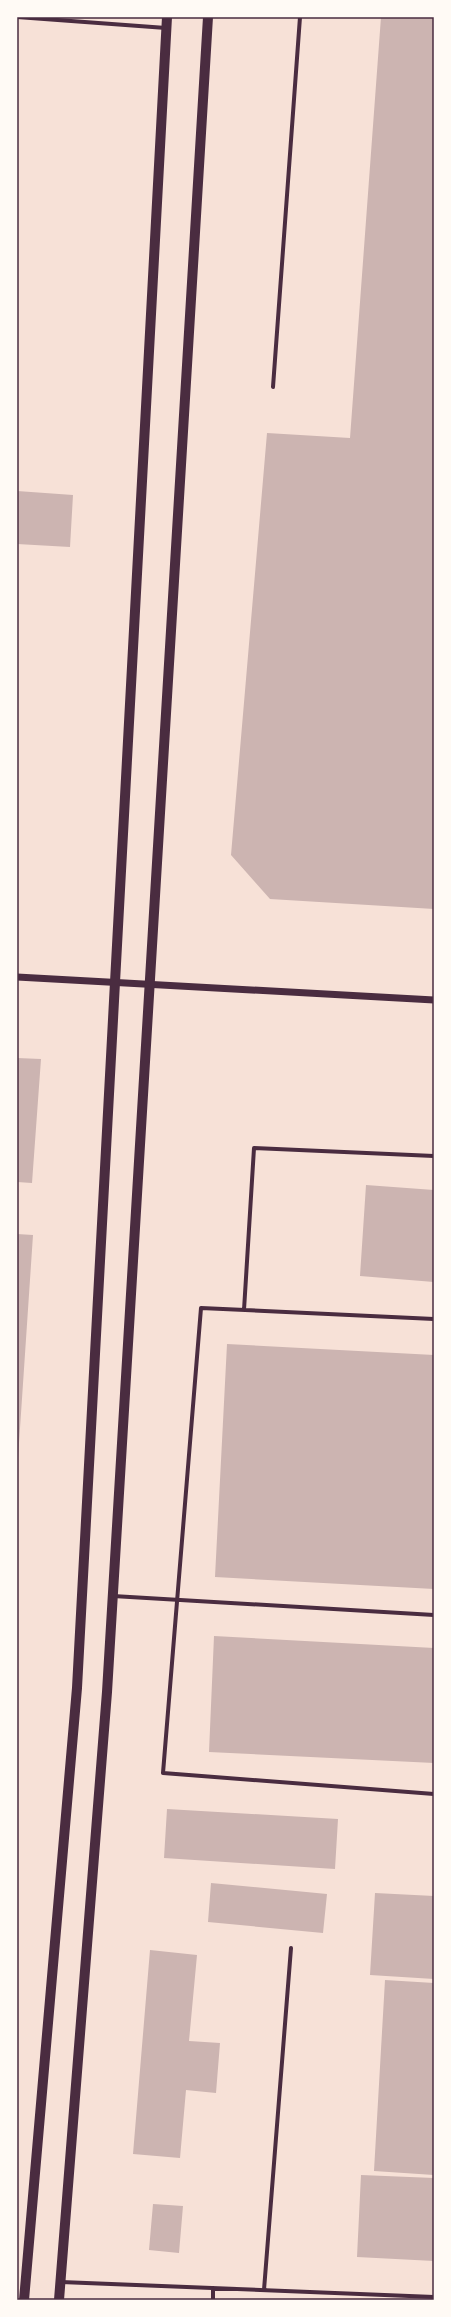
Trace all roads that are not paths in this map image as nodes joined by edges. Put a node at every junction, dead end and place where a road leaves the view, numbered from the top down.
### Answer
1 (17, 17) edge
2 (167, 17) edge
3 (208, 17) edge
4 (300, 17) edge
5 (166, 28) junction
6 (273, 387) dead end
7 (17, 977) edge
8 (115, 984) junction
9 (149, 986) junction
10 (434, 1000) edge
11 (434, 1156) edge
12 (244, 1310) junction
13 (434, 1320) edge
14 (112, 1596) junction
15 (178, 1599) junction
16 (434, 1615) edge
17 (434, 1794) edge
18 (291, 1948) dead end
19 (60, 2282) junction
20 (213, 2288) junction
21 (264, 2290) junction
22 (434, 2297) edge
23 (24, 2300) edge
24 (59, 2300) edge
25 (213, 2300) edge

1 - 5 street
2 - 5 main road
3 - 9 main road
4 - 6 street
5 - 8 main road
7 - 8 street
8 - 9 street
8 - 23 main road
9 - 10 street
9 - 14 main road
11 - 12 street
12 - 13 street
12 - 15 street
14 - 15 street
14 - 19 main road
15 - 16 street
15 - 17 street
18 - 21 street
19 - 20 street
19 - 24 main road
20 - 21 street
20 - 25 street
21 - 22 street

